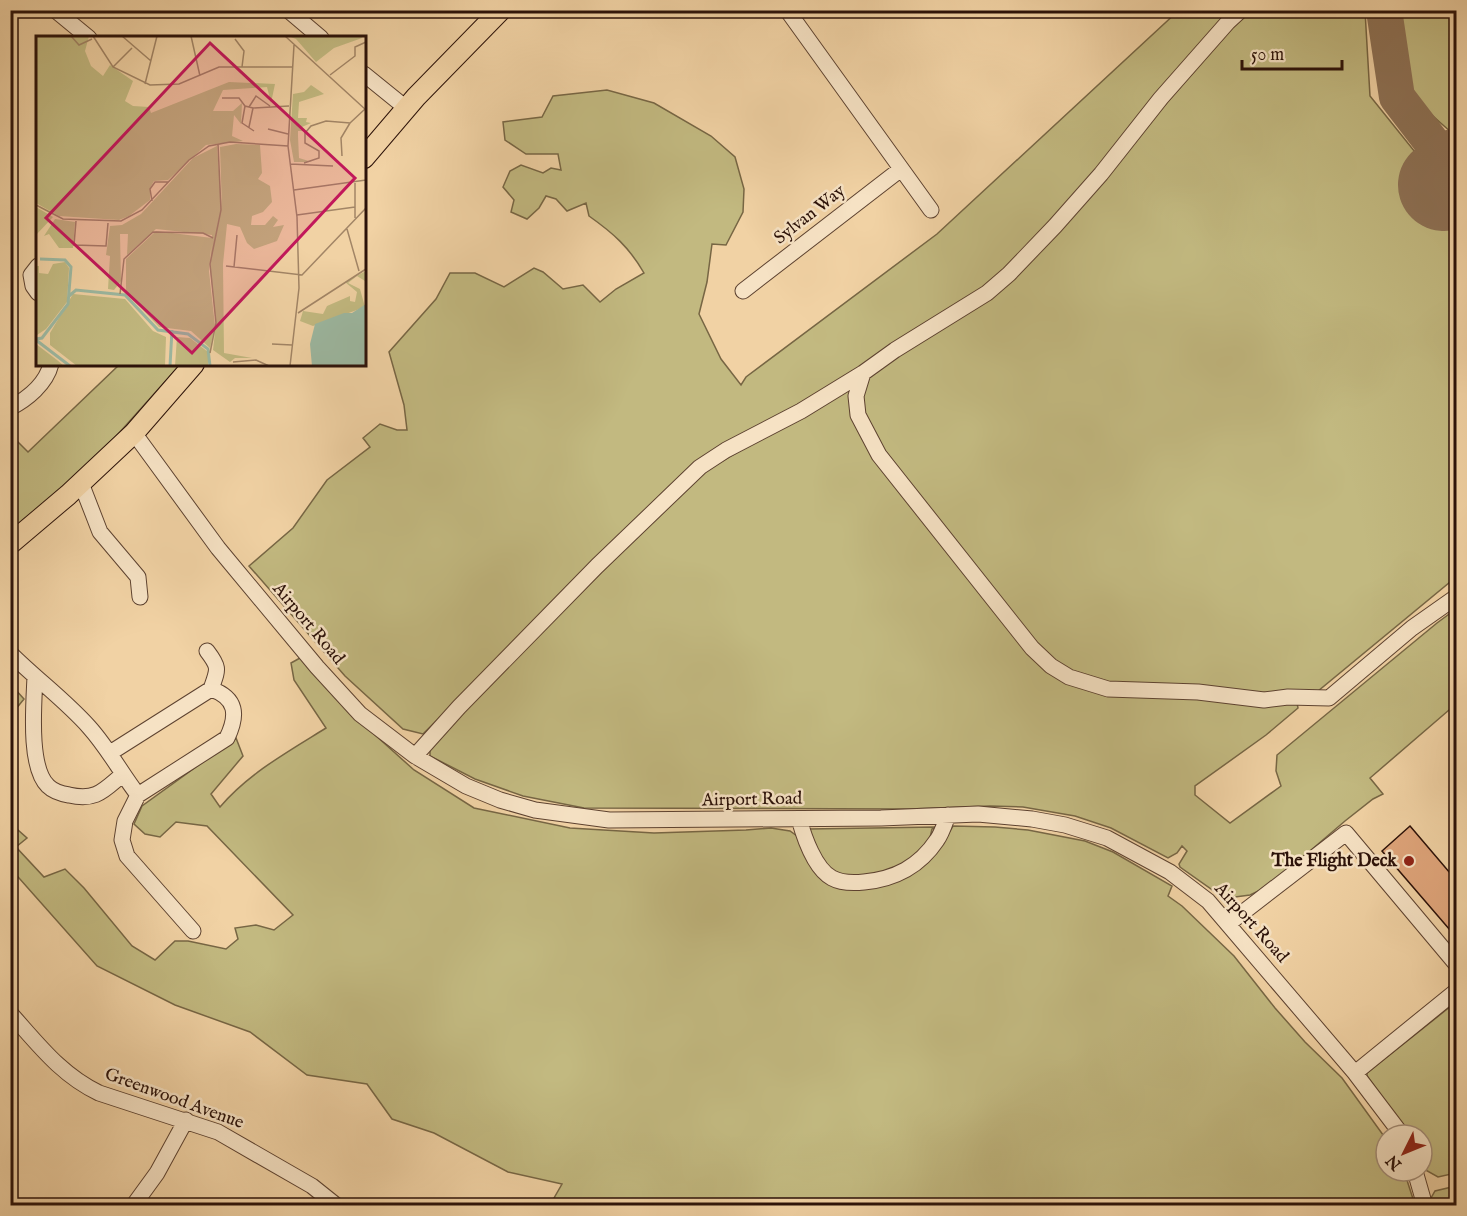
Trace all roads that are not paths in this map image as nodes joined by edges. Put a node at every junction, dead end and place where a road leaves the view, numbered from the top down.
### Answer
1 (55, 10) edge
2 (288, 10) edge
3 (501, 10) edge
4 (787, 10) edge
5 (1241, 10) edge
6 (87, 36) edge
7 (319, 36) edge
8 (366, 76) edge
9 (406, 108) junction
10 (366, 156) edge
11 (901, 169) junction
12 (931, 210) dead end
13 (36, 269) edge
14 (36, 290) edge
15 (743, 291) dead end
16 (50, 366) edge
17 (192, 366) edge
18 (863, 373) junction
19 (10, 408) edge
20 (134, 433) junction
21 (81, 483) junction
22 (10, 544) edge
23 (140, 597) dead end
24 (1456, 597) edge
25 (207, 651) dead end
26 (10, 653) edge
27 (35, 676) junction
28 (211, 689) junction
29 (110, 753) junction
30 (415, 756) junction
31 (122, 775) junction
32 (138, 795) junction
33 (948, 815) junction
34 (799, 819) junction
35 (1228, 924) junction
36 (193, 931) dead end
37 (1456, 964) edge
38 (1456, 991) edge
39 (10, 1013) edge
40 (1354, 1073) junction
41 (186, 1120) junction
42 (1393, 1123) edge
43 (1418, 1183) edge
44 (133, 1206) edge
45 (337, 1206) edge
46 (1425, 1206) edge

1 - 6 street
2 - 7 street
3 - 9 main road
4 - 11 street
5 - 18 street
8 - 9 street
9 - 10 main road
11 - 12 street
11 - 15 street, Sylvan Way
13 - 14 street
16 - 19 street
17 - 20 main road
18 - 24 street
18 - 30 street
20 - 21 main road
20 - 30 street, Airport Road
21 - 22 main road
21 - 23 street
25 - 28 street
26 - 27 street
27 - 29 street
27 - 31 street
28 - 29 street
28 - 32 street
29 - 31 street
30 - 34 street, Airport Road
31 - 32 street
32 - 36 street
33 - 34 street, Airport Road
33 - 34 street
33 - 35 street, Airport Road
35 - 37 street
35 - 40 street, Airport Road
38 - 40 street
39 - 41 street, Greenwood Avenue
40 - 42 street, Airport Road
41 - 44 street
41 - 45 street, Greenwood Avenue
43 - 46 street

